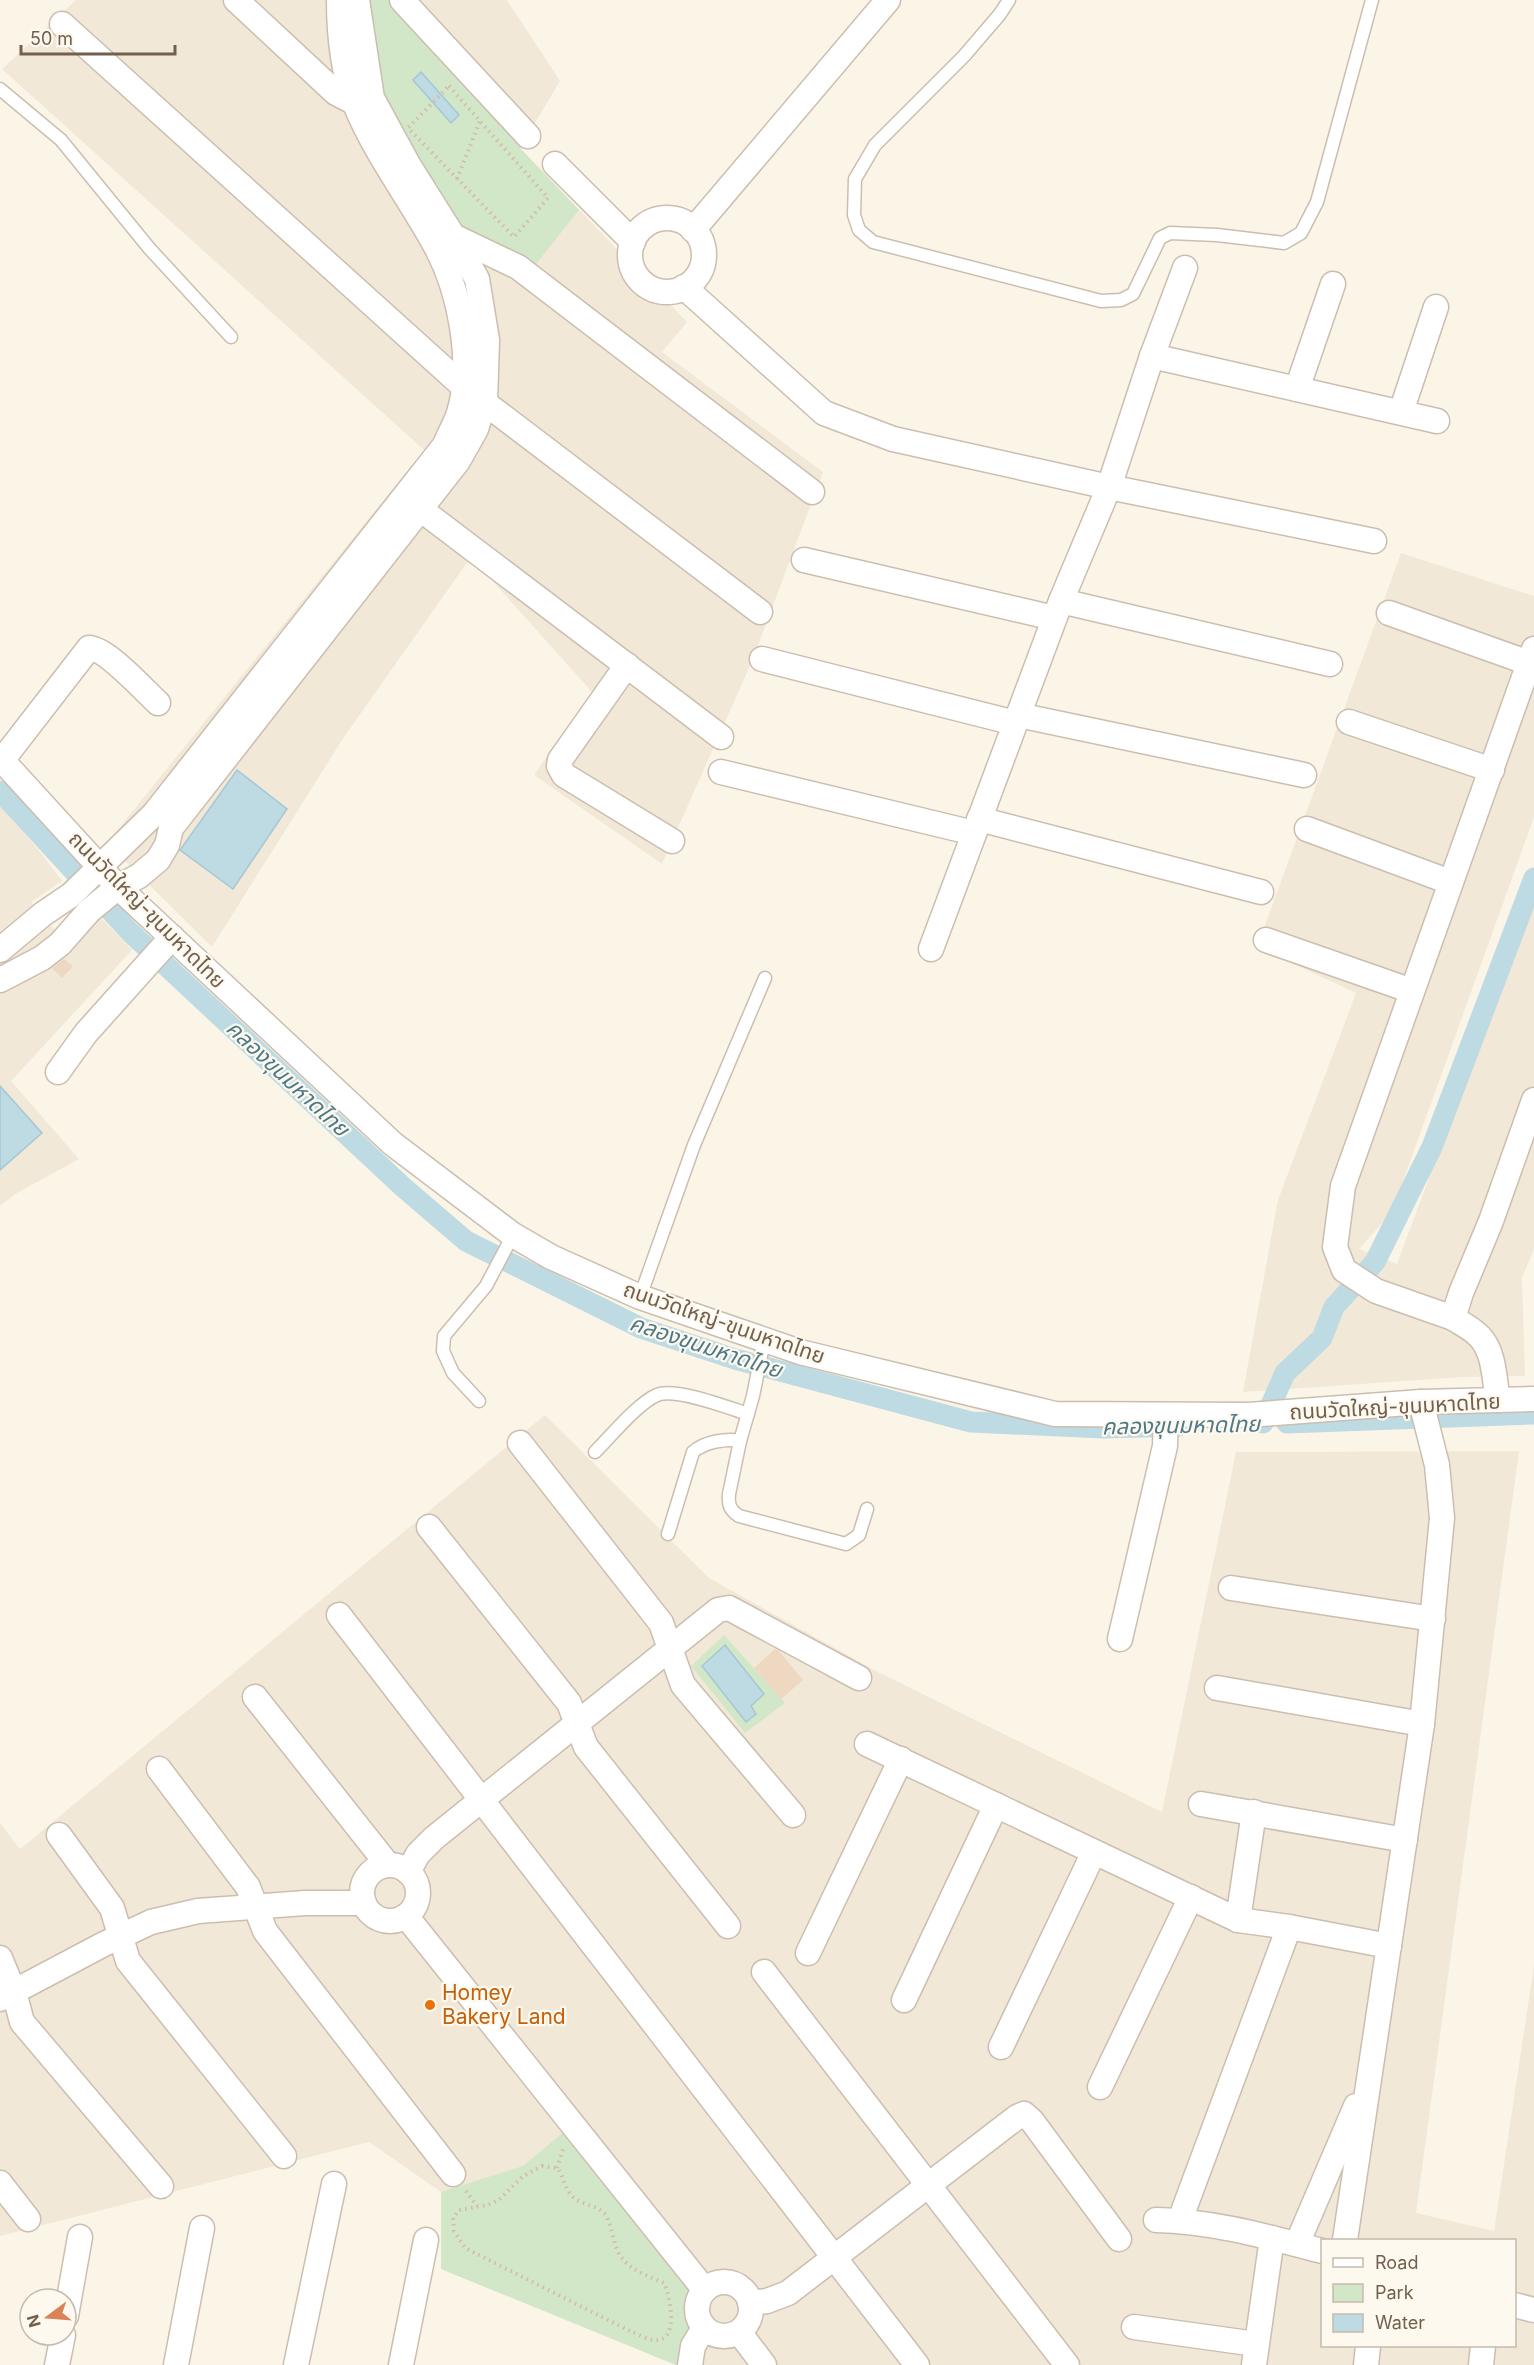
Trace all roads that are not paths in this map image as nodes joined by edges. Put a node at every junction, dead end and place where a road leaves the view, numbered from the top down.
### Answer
1 (236, 0) edge
2 (339, 0) edge
3 (357, 0) edge
4 (402, 0) edge
5 (888, 0) edge
6 (1009, 0) edge
7 (1372, 0) edge
8 (62, 24) dead end
9 (0, 89) edge
10 (363, 100) junction
11 (528, 136) dead end
12 (555, 164) dead end
13 (693, 230) junction
14 (444, 240) junction
15 (633, 242) junction
16 (1185, 268) dead end
17 (1332, 284) dead end
18 (684, 287) junction
19 (1436, 307) dead end
20 (231, 337) dead end
21 (1152, 356) junction
22 (464, 387) junction
23 (1297, 388) junction
24 (485, 402) junction
25 (1401, 412) junction
26 (1437, 421) dead end
27 (1109, 487) junction
28 (812, 492) dead end
29 (412, 502) junction
30 (1374, 542) dead end
31 (804, 560) dead end
32 (1057, 609) junction
33 (760, 612) dead end
34 (1389, 613) dead end
35 (1531, 656) edge
36 (762, 660) dead end
37 (1330, 663) dead end
38 (627, 665) junction
39 (158, 703) dead end
40 (1017, 719) junction
41 (1349, 722) dead end
42 (721, 737) dead end
43 (1, 761) edge
44 (1492, 770) junction
45 (721, 772) dead end
46 (1304, 775) dead end
47 (162, 821) junction
48 (976, 826) junction
49 (1307, 829) dead end
50 (672, 841) dead end
51 (100, 867) junction
52 (1450, 882) junction
53 (118, 886) junction
54 (1261, 892) dead end
55 (80, 903) junction
56 (1266, 940) dead end
57 (167, 944) junction
58 (930, 949) dead end
59 (0, 950) edge
60 (5, 968) edge
61 (765, 978) dead end
62 (1412, 992) junction
63 (58, 1072) dead end
64 (1534, 1100) edge
65 (509, 1241) junction
66 (640, 1297) junction
67 (1453, 1318) junction
68 (763, 1349) junction
69 (1534, 1399) edge
70 (1498, 1400) junction
71 (479, 1401) dead end
72 (1422, 1409) junction
73 (748, 1414) junction
74 (1166, 1428) junction
75 (740, 1441) junction
76 (520, 1443) dead end
77 (595, 1452) dead end
78 (867, 1509) dead end
79 (429, 1527) dead end
80 (668, 1534) dead end
81 (1231, 1588) dead end
82 (339, 1615) dead end
83 (1433, 1619) junction
84 (1120, 1639) dead end
85 (670, 1648) junction
86 (859, 1678) dead end
87 (1217, 1688) dead end
88 (255, 1697) dead end
89 (576, 1724) junction
90 (1422, 1724) junction
91 (867, 1744) dead end
92 (901, 1760) junction
93 (159, 1769) dead end
94 (481, 1800) junction
95 (1201, 1804) dead end
96 (996, 1805) junction
97 (1254, 1812) junction
98 (793, 1815) dead end
99 (59, 1834) dead end
100 (1404, 1840) junction
101 (1094, 1851) junction
102 (398, 1868) junction
103 (1191, 1898) junction
104 (364, 1903) junction
105 (256, 1906) junction
106 (406, 1916) junction
107 (1238, 1920) junction
108 (728, 1926) dead end
109 (1289, 1927) junction
110 (121, 1936) junction
111 (1389, 1946) junction
112 (808, 1953) dead end
113 (0, 1958) edge
114 (764, 1972) dead end
115 (7, 1996) edge
116 (904, 2000) dead end
117 (1001, 2047) dead end
118 (1369, 2077) junction
119 (1100, 2087) dead end
120 (284, 2156) dead end
121 (453, 2174) dead end
122 (0, 2183) edge
123 (334, 2184) dead end
124 (929, 2184) junction
125 (161, 2186) dead end
126 (28, 2219) dead end
127 (1156, 2220) dead end
128 (1180, 2220) junction
129 (202, 2228) dead end
130 (80, 2237) dead end
131 (1272, 2238) junction
132 (1345, 2239) edge
133 (426, 2240) dead end
134 (1119, 2240) dead end
135 (1297, 2244) junction
136 (1321, 2250) edge
137 (833, 2257) junction
138 (71, 2287) edge
139 (704, 2289) junction
140 (750, 2303) junction
141 (1516, 2305) edge
142 (1534, 2310) edge
143 (1134, 2327) dead end
144 (704, 2328) junction
145 (739, 2332) junction
146 (61, 2347) edge
147 (1368, 2347) edge
148 (1483, 2347) edge
149 (1255, 2355) edge
150 (57, 2365) edge
151 (176, 2365) edge
152 (296, 2365) edge
153 (401, 2365) edge
154 (690, 2365) edge
155 (764, 2365) edge
156 (917, 2365) edge
157 (1067, 2365) edge
158 (1366, 2365) edge
159 (1480, 2365) edge

1 - 10 street
2 - 10 street
3 - 10 street
4 - 11 street
5 - 13 street
6 - 7 lane
8 - 22 street
9 - 20 lane
10 - 14 street
12 - 15 street
13 - 15 street
13 - 18 street
14 - 22 street
14 - 24 street
14 - 28 street
15 - 18 street
16 - 21 street
17 - 23 street
18 - 27 street
19 - 25 street
21 - 23 street
21 - 27 street
22 - 24 street
22 - 29 street
23 - 25 street
24 - 29 street
24 - 33 street
25 - 26 street
27 - 30 street
27 - 32 street
29 - 38 street
29 - 47 street
31 - 32 street
32 - 37 street
32 - 40 street
34 - 35 street
35 - 44 street
36 - 40 street
38 - 42 street
38 - 50 street
39 - 43 street
40 - 46 street
40 - 48 street
41 - 44 street
43 - 51 street, ถนนวัดใหญ่-ขุนมหาดไทย
44 - 52 street
45 - 48 street
47 - 51 street
47 - 53 street
48 - 54 street
48 - 58 street
49 - 52 street
51 - 53 street, ถนนวัดใหญ่-ขุนมหาดไทย
51 - 55 street
52 - 62 street
53 - 55 street
53 - 57 street, ถนนวัดใหญ่-ขุนมหาดไทย
55 - 59 street
55 - 60 street
56 - 62 street
57 - 63 street
57 - 65 street, ถนนวัดใหญ่-ขุนมหาดไทย
61 - 66 lane
62 - 67 street
64 - 67 street
65 - 66 street, ถนนวัดใหญ่-ขุนมหาดไทย
65 - 71 lane
66 - 68 street, ถนนวัดใหญ่-ขุนมหาดไทย
67 - 70 street
68 - 73 lane
68 - 74 street, ถนนวัดใหญ่-ขุนมหาดไทย
69 - 70 street, ถนนวัดใหญ่-ขุนมหาดไทย
70 - 72 street, ถนนวัดใหญ่-ขุนมหาดไทย
72 - 74 street, ถนนวัดใหญ่-ขุนมหาดไทย
72 - 83 street
73 - 75 lane
73 - 77 lane
74 - 84 street
75 - 78 lane
75 - 80 lane
76 - 85 street
79 - 89 street
81 - 83 street
82 - 94 street
83 - 90 street
85 - 86 street
85 - 89 street
85 - 98 street
87 - 90 street
88 - 102 street
89 - 94 street
89 - 108 street
90 - 100 street
91 - 92 street
92 - 96 street
92 - 112 street
93 - 105 street
94 - 102 street
94 - 137 street
95 - 97 street
96 - 101 street
96 - 116 street
97 - 100 street
97 - 107 street
99 - 110 street
100 - 111 street
101 - 103 street
101 - 117 street
102 - 104 street
102 - 106 street
103 - 107 street
103 - 119 street
104 - 105 street
104 - 106 street
105 - 110 street
105 - 121 street
106 - 139 street
107 - 109 street
109 - 111 street
109 - 128 street
110 - 115 street
110 - 120 street
111 - 118 street
113 - 115 street
114 - 124 street
115 - 125 street
118 - 132 street
118 - 135 street
122 - 126 street
123 - 152 street
124 - 134 street
124 - 137 street
124 - 157 street
127 - 128 street
128 - 131 street
129 - 151 street
130 - 138 street
131 - 135 street
131 - 149 street
133 - 153 street
135 - 136 street
137 - 140 street
137 - 156 street
139 - 140 street
139 - 144 street
140 - 145 street
141 - 142 street
143 - 149 street
144 - 145 street
144 - 154 street
145 - 155 street
146 - 150 street
147 - 158 street
148 - 159 street

